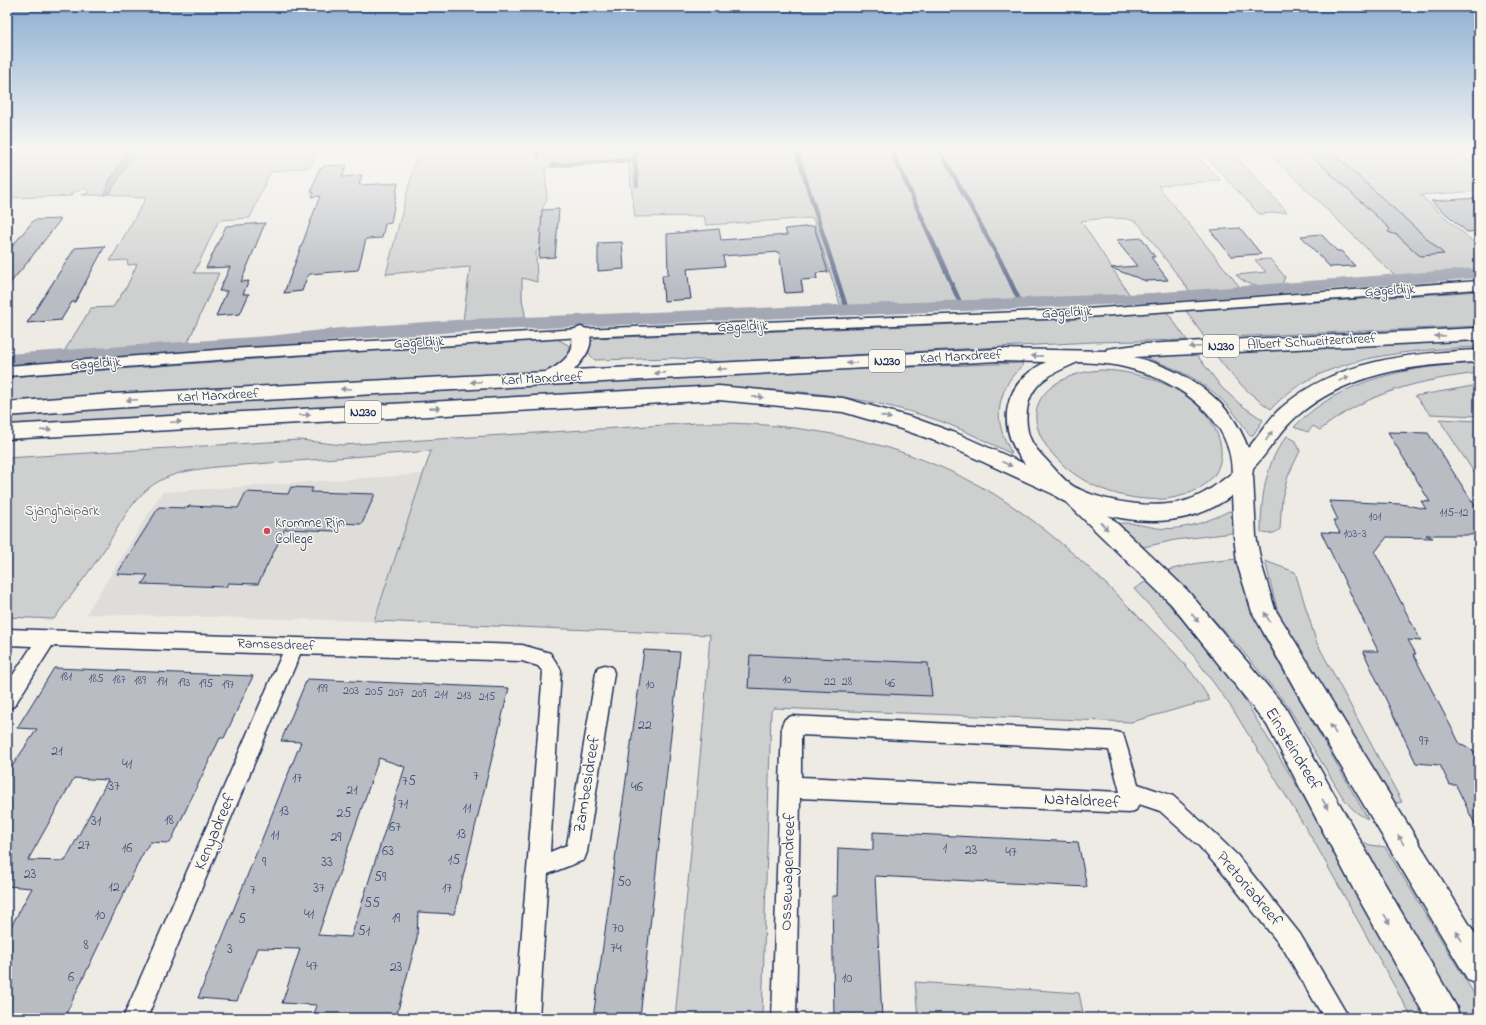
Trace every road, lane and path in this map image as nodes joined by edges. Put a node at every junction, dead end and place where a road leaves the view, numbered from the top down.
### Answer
1 (1479, 285) edge
2 (1479, 334) edge
3 (580, 342) junction
4 (1076, 356) junction
5 (1097, 356) junction
6 (1479, 356) edge
7 (7, 371) edge
8 (623, 375) junction
9 (548, 379) junction
10 (7, 409) edge
11 (7, 432) edge
12 (1242, 470) junction
13 (1068, 493) junction
14 (7, 636) edge
15 (47, 639) junction
16 (295, 645) junction
17 (605, 673) dead end
18 (7, 700) edge
19 (792, 725) joint
20 (791, 787) junction
21 (1130, 791) junction
22 (537, 868) junction
23 (1479, 969) edge
24 (135, 1018) edge
25 (527, 1018) edge
26 (784, 1018) edge
27 (1338, 1018) edge
28 (1444, 1018) edge

1 - 3 street, Gageldijk
2 -> 5 main road, Albert Schweitzerdreef / N230
3 - 7 street, Gageldijk
3 - 8 main road
3 - 9 main road
4 - 5 main road, N230
4 -> 8 main road, Karl Marxdreef / N230
4 - 13 main road, N230
5 - 12 main road, N230
12 -> 6 main road, Albert Schweitzerdreef / N230
8 - 9 main road, Karl Marxdreef / N230
9 -> 10 main road, Karl Marxdreef / N230
11 -> 13 main road, Karl Marxdreef / N230
12 - 13 main road, N230
23 -> 12 main road
13 -> 28 main road, Einsteindreef
14 - 15 street, Ramsesdreef
15 - 16 street, Ramsesdreef
15 - 18 street
16 - 22 street, Ramsesdreef
16 - 24 street, Kenyadreef
17 - 22 street, Zambesidreef
19 - 20 street, Ossewagendreef
19 - 21 street, Nataldreef
20 - 21 street, Nataldreef
20 - 26 street, Ossewagendreef
21 - 27 street, Pretoriadreef
22 - 25 street

